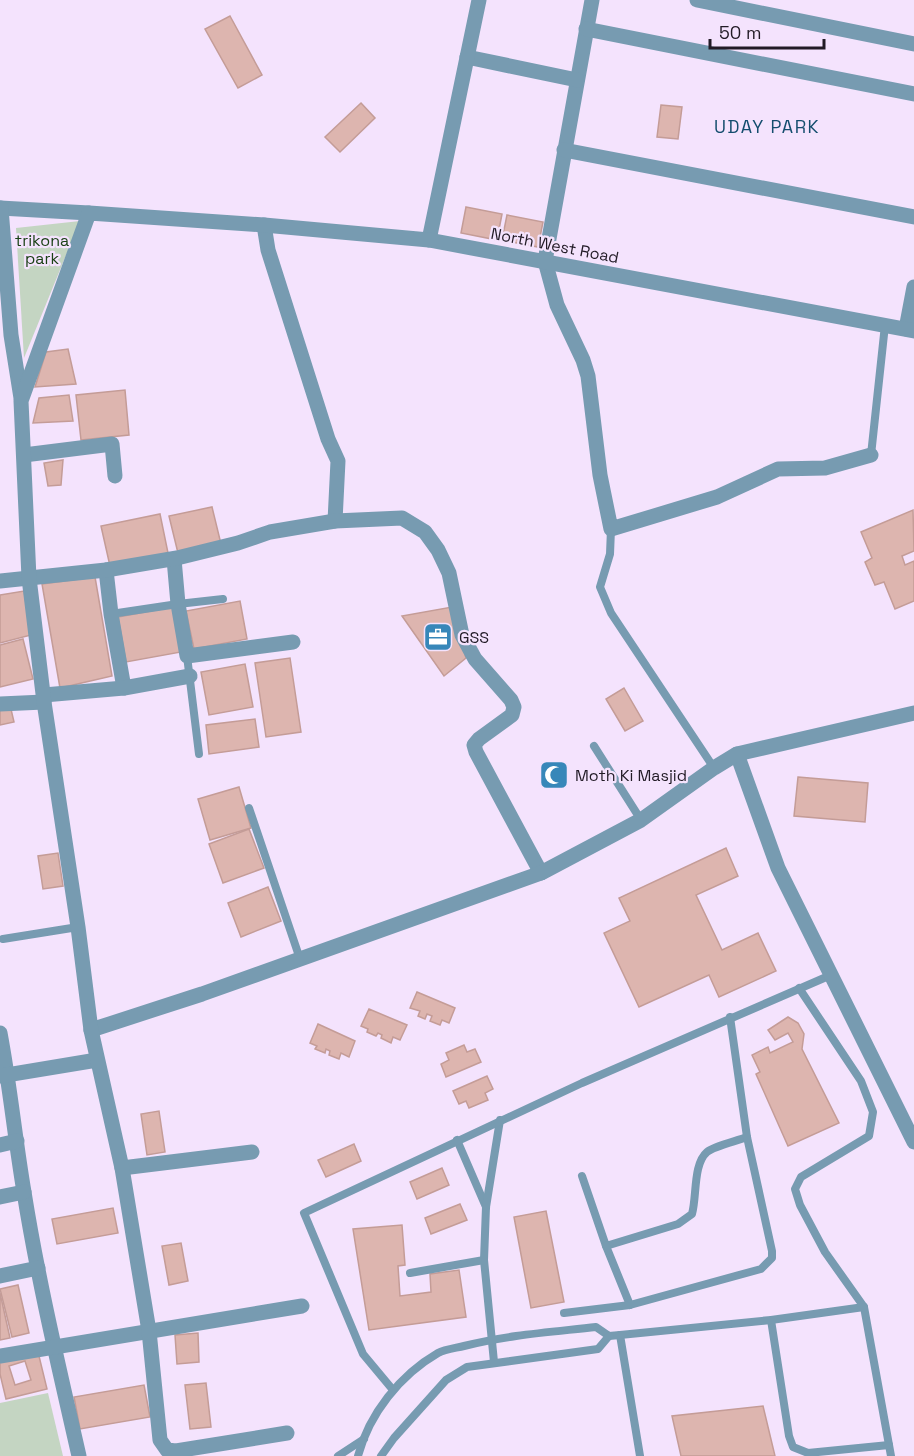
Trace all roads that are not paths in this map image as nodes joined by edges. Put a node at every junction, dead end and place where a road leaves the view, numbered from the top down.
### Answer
1 (479, 0) edge
2 (592, 0) edge
3 (697, 0) edge
4 (586, 29) junction
5 (914, 44) edge
6 (467, 57) junction
7 (577, 80) junction
8 (914, 94) edge
9 (564, 150) junction
10 (0, 208) edge
11 (89, 213) junction
12 (914, 217) edge
13 (264, 225) junction
14 (429, 240) junction
15 (545, 261) junction
16 (914, 287) edge
17 (885, 326) junction
18 (910, 330) edge
19 (21, 401) junction
20 (24, 455) junction
21 (872, 455) joint
22 (115, 476) dead end
23 (335, 520) junction
24 (611, 529) junction
25 (174, 558) junction
26 (106, 570) junction
27 (29, 578) junction
28 (0, 581) edge
29 (223, 599) dead end
30 (178, 604) junction
31 (111, 614) junction
32 (293, 642) dead end
33 (187, 656) junction
34 (190, 676) junction
35 (124, 688) junction
36 (44, 698) junction
37 (0, 704) edge
38 (914, 713) edge
39 (594, 746) dead end
40 (200, 754) dead end
41 (737, 754) junction
42 (714, 768) junction
43 (249, 808) dead end
44 (641, 820) junction
45 (541, 873) junction
46 (78, 927) junction
47 (3, 939) dead end
48 (300, 959) junction
49 (831, 975) junction
50 (799, 988) junction
51 (730, 1017) junction
52 (91, 1030) junction
53 (0, 1033) edge
54 (92, 1061) junction
55 (4, 1075) edge
56 (500, 1120) junction
57 (747, 1137) junction
58 (457, 1140) junction
59 (17, 1141) junction
60 (914, 1142) edge
61 (0, 1145) edge
62 (252, 1152) dead end
63 (122, 1168) junction
64 (582, 1176) dead end
65 (24, 1192) junction
66 (0, 1197) edge
67 (486, 1207) junction
68 (606, 1246) junction
69 (484, 1260) junction
70 (38, 1268) junction
71 (410, 1273) dead end
72 (0, 1276) edge
73 (630, 1305) junction
74 (302, 1306) dead end
75 (864, 1307) junction
76 (564, 1313) dead end
77 (771, 1320) junction
78 (149, 1331) junction
79 (620, 1335) junction
80 (609, 1336) junction
81 (492, 1339) junction
82 (54, 1347) junction
83 (0, 1356) edge
84 (494, 1362) junction
85 (393, 1390) junction
86 (287, 1433) dead end
87 (364, 1439) junction
88 (889, 1445) junction
89 (78, 1456) edge
90 (338, 1456) edge
91 (358, 1456) edge
92 (381, 1456) edge
93 (640, 1456) edge
94 (891, 1456) edge

1 - 6 street
2 - 4 street
3 - 5 street
4 - 7 street
4 - 8 street
6 - 7 street
6 - 14 street
7 - 9 street
9 - 12 street
9 - 15 street
10 - 11 street, North West Road
10 - 19 street
11 - 13 street, North West Road
11 - 19 street
13 - 14 street, North West Road
13 - 23 street
14 - 15 street, North West Road
15 - 17 street, North West Road
15 - 24 street
16 - 18 street
17 - 18 street, North West Road
17 - 21 lane
19 - 20 street
20 - 22 street
20 - 27 street
21 - 24 street
23 - 25 street
23 - 45 street
24 - 42 lane
25 - 26 street
25 - 30 street
26 - 27 street
26 - 31 street
27 - 28 street
27 - 36 street
29 - 30 lane
30 - 31 lane
30 - 33 street
31 - 35 street
32 - 33 street
33 - 34 lane
34 - 35 street
34 - 40 lane
35 - 36 street
36 - 37 street
36 - 46 street
38 - 41 street
39 - 44 lane
41 - 42 street
41 - 49 street
42 - 44 street
43 - 48 lane
44 - 45 street
45 - 48 street
46 - 47 lane
46 - 52 street
48 - 52 street
49 - 50 lane
49 - 60 street
50 - 51 lane
50 - 75 lane
51 - 56 lane
51 - 57 lane
52 - 54 street
53 - 55 street
54 - 55 street
54 - 63 street
55 - 59 street
56 - 58 lane
56 - 67 lane
57 - 68 lane
57 - 73 lane
58 - 67 lane
58 - 85 lane
59 - 61 street
59 - 65 street
62 - 63 street
63 - 78 street
64 - 68 lane
65 - 66 street
65 - 70 street
67 - 69 lane
68 - 73 lane
69 - 71 lane
69 - 81 lane
70 - 72 street
70 - 82 street
73 - 76 lane
74 - 78 street
75 - 77 lane
75 - 88 lane
77 - 79 lane
77 - 88 lane
78 - 82 street
78 - 86 street
79 - 80 lane
79 - 93 lane
80 - 81 lane
80 - 84 lane
81 - 84 lane
81 - 85 lane
82 - 83 street
82 - 89 street
84 - 92 lane
85 - 87 lane
87 - 90 lane
87 - 91 lane
88 - 94 lane

